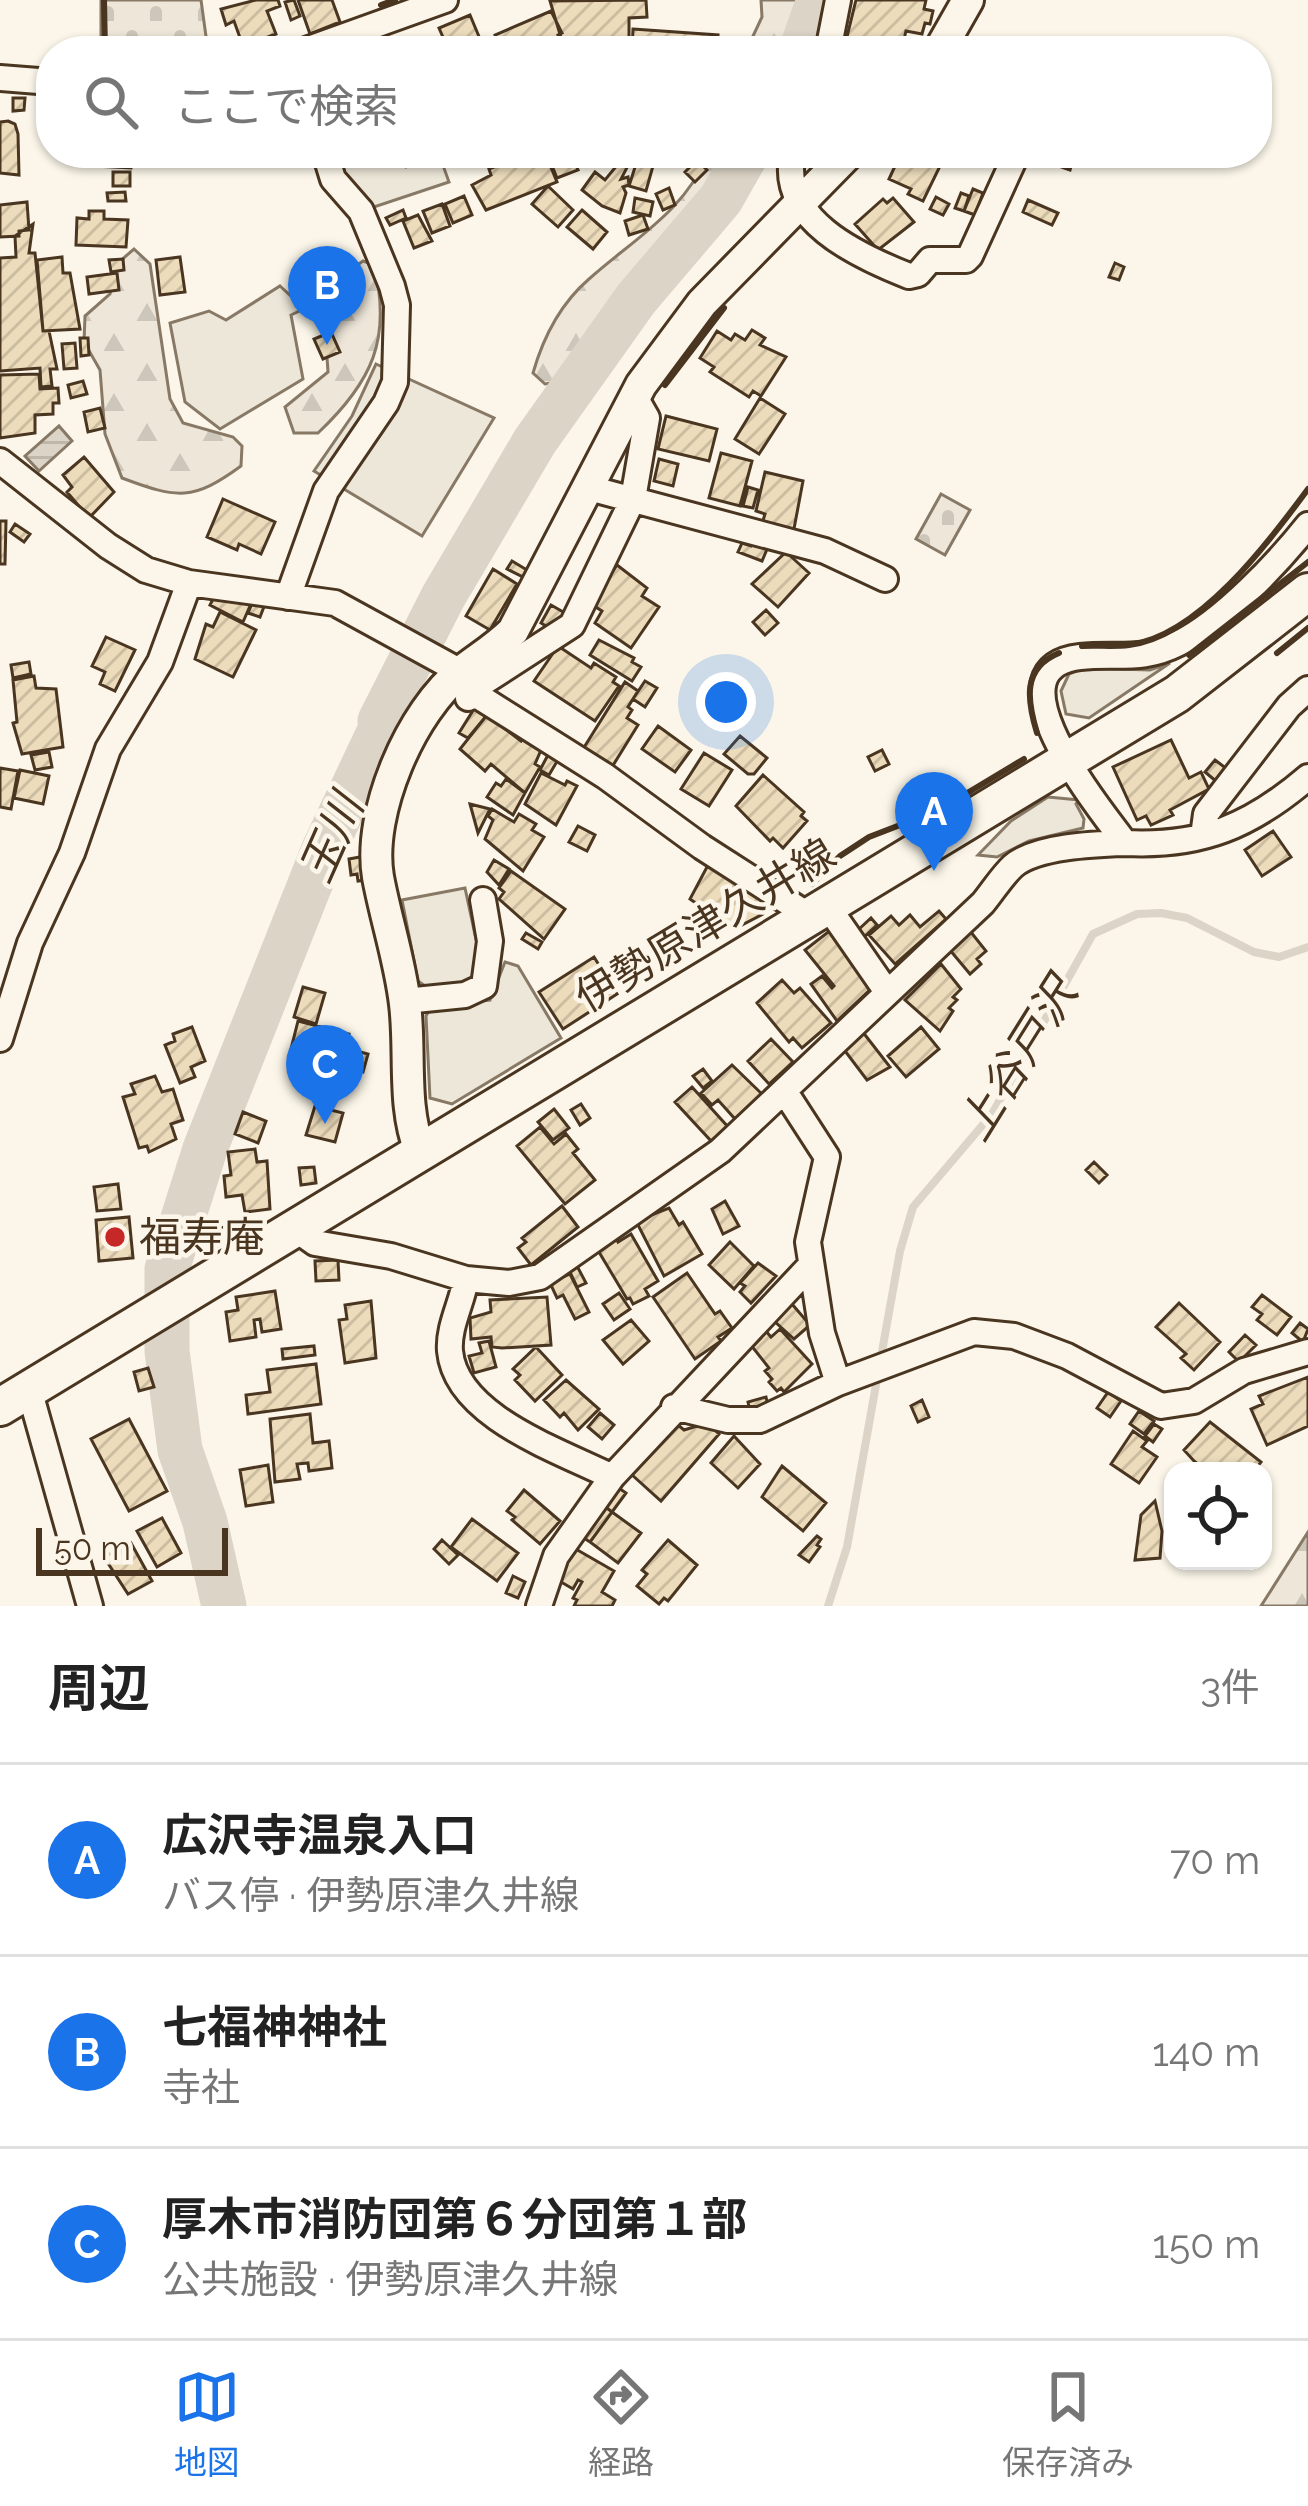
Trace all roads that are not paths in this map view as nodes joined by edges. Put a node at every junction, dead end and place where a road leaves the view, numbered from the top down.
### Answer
1 (445, 0) edge
2 (838, 0) edge
3 (968, 0) edge
4 (345, 36) edge
5 (831, 36) edge
6 (948, 36) edge
7 (0, 78) edge
8 (36, 81) edge
9 (330, 168) edge
10 (789, 168) edge
11 (833, 168) edge
12 (1010, 168) edge
13 (797, 202) junction
14 (634, 398) junction
15 (0, 461) edge
16 (589, 488) junction
17 (632, 499) junction
18 (1308, 525) edge
19 (884, 579) dead end
20 (189, 583) junction
21 (1308, 592) edge
22 (288, 597) junction
23 (459, 680) junction
24 (1308, 689) edge
25 (1067, 759) junction
26 (1308, 777) edge
27 (1203, 836) junction
28 (1125, 843) junction
29 (483, 900) dead end
30 (817, 910) junction
31 (886, 992) junction
32 (405, 1001) junction
33 (0, 1039) edge
34 (785, 1092) junction
35 (420, 1151) junction
36 (294, 1228) junction
37 (809, 1267) junction
38 (466, 1279) junction
39 (1308, 1352) edge
40 (849, 1380) junction
41 (14, 1398) edge
42 (674, 1407) junction
43 (612, 1477) junction
44 (90, 1606) edge
45 (539, 1606) edge

1 - 4 street
2 - 5 street
3 - 6 street
7 - 8 street
9 - 22 street
10 - 13 street
11 - 13 street
12 - 13 street
13 - 14 street
14 - 16 street
14 - 17 street
15 - 20 street
16 - 17 street
16 - 23 street
17 - 19 street
17 - 23 street
18 - 25 street
20 - 22 street
20 - 33 street
21 - 25 main road, 伊勢原津久井線
22 - 23 street
23 - 30 street
23 - 32 street
24 - 27 street
25 - 28 street
25 - 30 main road, 伊勢原津久井線
26 - 27 street
27 - 28 street
28 - 31 street
29 - 32 street
30 - 31 street
30 - 35 main road, 伊勢原津久井線
31 - 34 street
32 - 35 street
34 - 37 street
34 - 38 street
35 - 36 main road, 伊勢原津久井線
36 - 38 street
36 - 41 main road, 伊勢原津久井線
37 - 40 street
37 - 42 street
38 - 43 street
39 - 40 street
40 - 42 street
41 - 44 street
42 - 43 street
43 - 45 street

